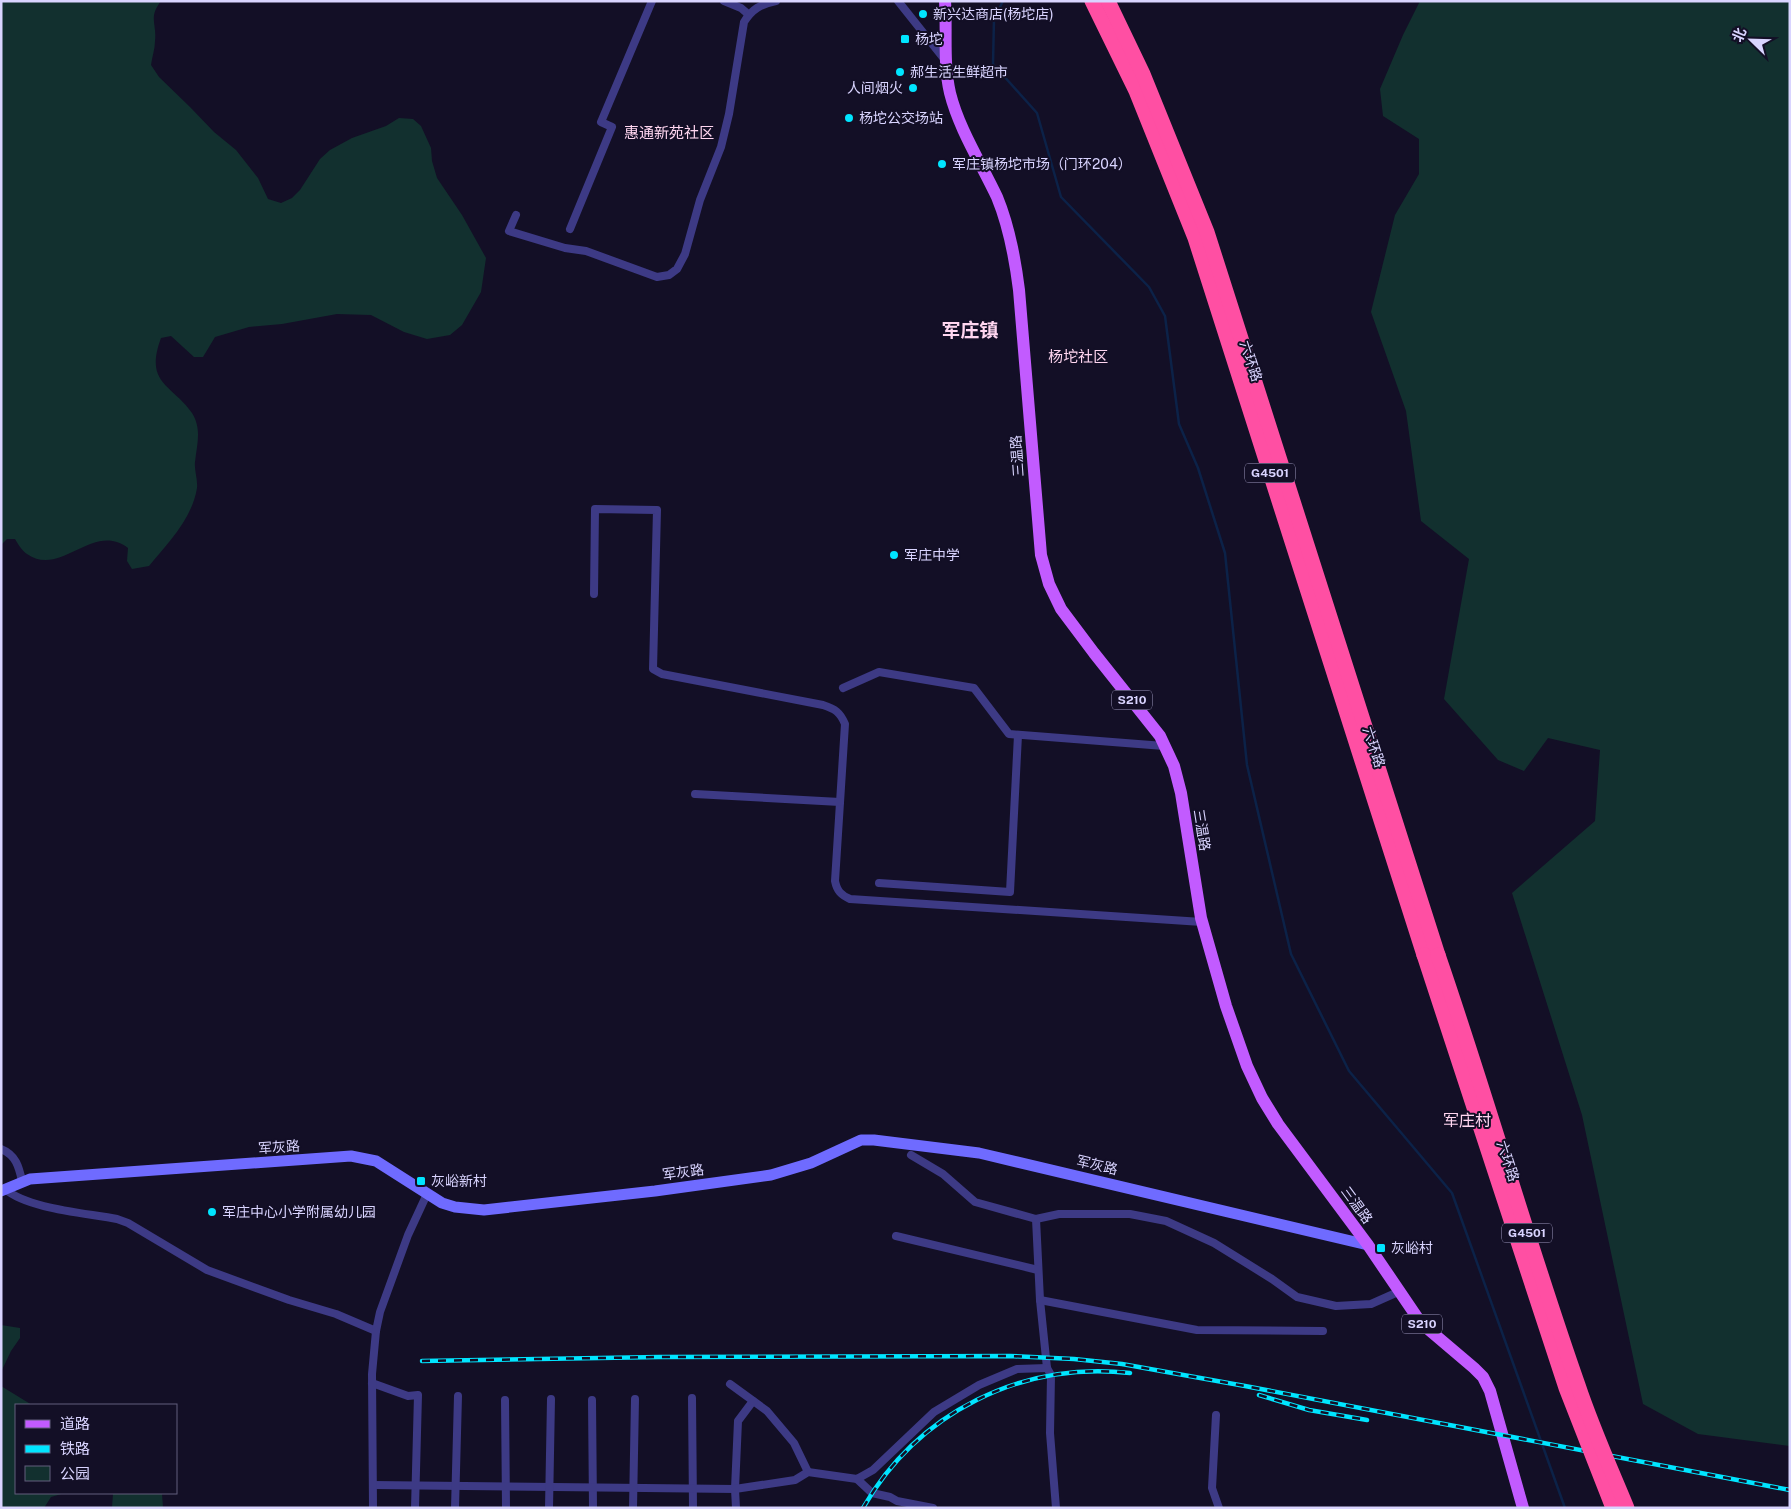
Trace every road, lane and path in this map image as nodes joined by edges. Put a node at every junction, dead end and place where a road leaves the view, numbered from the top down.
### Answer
1 (652, 1) edge
2 (724, 1) edge
3 (776, 1) edge
4 (898, 1) edge
5 (1092, 1) edge
6 (1108, 1) edge
7 (763, 3) edge
8 (947, 5) edge
9 (748, 14) junction
10 (946, 62) junction
11 (516, 215) dead end
12 (570, 229) dead end
13 (594, 594) dead end
14 (843, 688) dead end
15 (1018, 734) junction
16 (1164, 746) junction
17 (695, 794) dead end
18 (840, 802) junction
19 (879, 883) dead end
20 (1202, 922) junction
21 (1431, 955) junction
22 (1, 1149) edge
23 (911, 1154) dead end
24 (22, 1181) junction
25 (3, 1190) edge
26 (427, 1194) junction
27 (1036, 1219) junction
28 (896, 1236) dead end
29 (1368, 1245) junction
30 (1038, 1270) junction
31 (1398, 1292) junction
32 (1040, 1300) junction
33 (1323, 1331) dead end
34 (376, 1332) junction
35 (1047, 1368) junction
36 (372, 1382) junction
37 (730, 1384) dead end
38 (458, 1396) dead end
39 (692, 1398) dead end
40 (550, 1399) dead end
41 (635, 1399) dead end
42 (505, 1400) dead end
43 (592, 1400) dead end
44 (753, 1400) junction
45 (1216, 1415) dead end
46 (808, 1472) junction
47 (857, 1479) junction
48 (373, 1485) junction
49 (416, 1485) junction
50 (456, 1486) junction
51 (506, 1486) junction
52 (549, 1487) junction
53 (593, 1487) junction
54 (634, 1488) junction
55 (693, 1488) junction
56 (736, 1489) junction
57 (373, 1508) edge
58 (416, 1508) edge
59 (455, 1508) edge
60 (506, 1508) edge
61 (549, 1508) edge
62 (593, 1508) edge
63 (633, 1508) edge
64 (693, 1508) edge
65 (736, 1508) edge
66 (932, 1508) edge
67 (1056, 1508) edge
68 (1219, 1508) edge
69 (1523, 1508) edge
70 (1613, 1508) edge
71 (1627, 1508) edge

1 - 12 street
2 - 9 street
3 - 7 street
4 - 10 street
5 - 21 highway, 六环路 / G4501
6 - 21 highway, 六环路 / G4501
7 - 9 street
8 - 10 main road, S210
9 - 11 street
10 - 16 main road, 三温路 / S210
13 - 18 street
14 - 15 street
15 - 16 street
15 - 19 street
16 - 20 main road, 三温路 / S210
17 - 18 street
18 - 20 street
20 - 29 main road, 三温路 / S210
21 - 70 highway, 六环路 / G4501, bridge
21 - 71 highway, 六环路 / G4501, bridge
22 - 24 street
23 - 27 street
24 - 25 street, 军灰路
24 - 26 street, 军灰路
25 - 34 street
26 - 29 street, 军灰路
26 - 34 street
27 - 30 street
27 - 31 street
28 - 30 street
29 - 31 main road, 三温路 / S210
30 - 32 street
31 - 69 main road, 三温路 / S210
32 - 33 street
32 - 35 street
34 - 36 street
35 - 47 street
35 - 67 street
36 - 48 street
36 - 49 street
37 - 44 street
38 - 50 street
39 - 55 street
40 - 52 street
41 - 54 street
42 - 51 street
43 - 53 street
44 - 46 street
44 - 56 street
45 - 68 street
46 - 47 street
46 - 56 street
47 - 66 street
48 - 49 street
48 - 57 street
49 - 50 street
49 - 58 street
50 - 51 street
50 - 59 street
51 - 52 street
51 - 60 street
52 - 53 street
52 - 61 street
53 - 54 street
53 - 62 street
54 - 55 street
54 - 63 street
55 - 56 street
55 - 64 street
56 - 65 street

